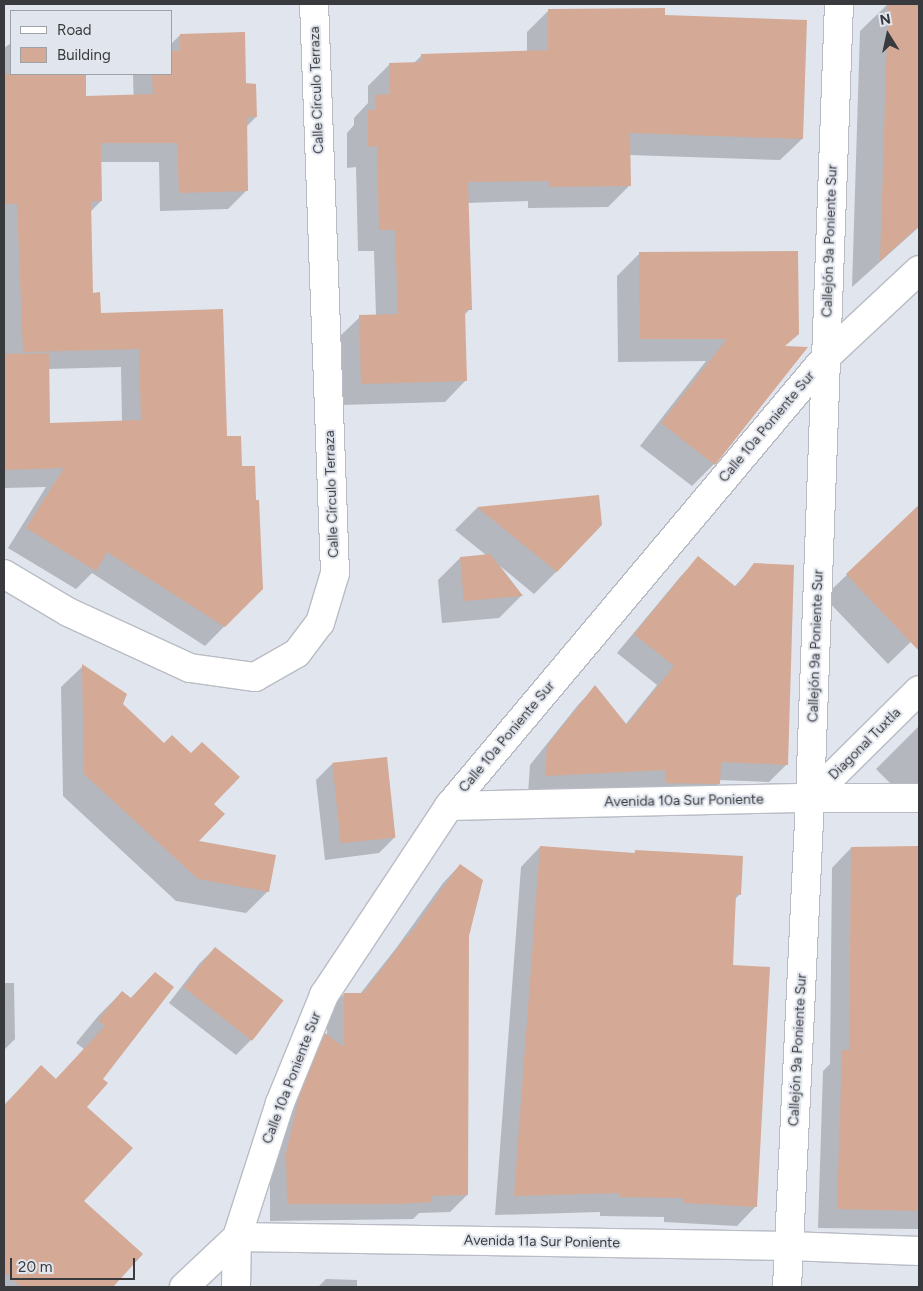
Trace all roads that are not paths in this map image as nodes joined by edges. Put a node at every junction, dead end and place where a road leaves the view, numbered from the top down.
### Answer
1 (314, 4) edge
2 (839, 4) edge
3 (919, 270) edge
4 (826, 357) junction
5 (4, 574) edge
6 (919, 690) edge
7 (810, 798) junction
8 (919, 798) edge
9 (449, 806) junction
10 (237, 1237) junction
11 (789, 1246) junction
12 (919, 1251) edge
13 (184, 1287) edge
14 (236, 1287) edge
15 (787, 1287) edge

1 - 5 street, Calle Círculo Terraza
2 - 4 street, Callejón 9a Poniente Sur
3 - 4 street, Calle 10a Poniente Sur
4 - 7 street, Callejón 9a Poniente Sur
4 - 9 street, Calle 10a Poniente Sur
6 - 7 street, Diagonal Tuxtla
7 - 8 street, Avenida 10a Sur Poniente
7 - 9 street, Avenida 10a Sur Poniente
7 - 11 street, Callejón 9a Poniente Sur
9 - 10 street, Calle 10a Poniente Sur
10 - 11 street, Avenida 11a Sur Poniente
10 - 13 street
10 - 14 street, Calle 10a Poniente Sur
11 - 12 street, Avenida 11a Sur Poniente
11 - 15 street, Callejón 9a Poniente Sur

